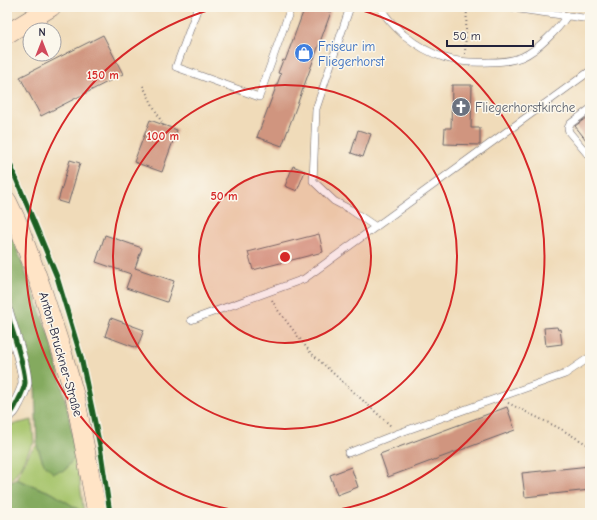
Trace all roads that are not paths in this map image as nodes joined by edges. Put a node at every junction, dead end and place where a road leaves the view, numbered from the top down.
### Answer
1 (51, 7) edge
2 (198, 7) edge
3 (291, 7) edge
4 (350, 7) edge
5 (380, 7) edge
6 (505, 7) edge
7 (567, 16) junction
8 (590, 19) edge
9 (7, 34) edge
10 (590, 71) edge
11 (590, 109) edge
12 (590, 157) edge
13 (7, 201) edge
14 (376, 227) junction
15 (7, 313) edge
16 (191, 320) dead end
17 (590, 357) edge
18 (7, 414) edge
19 (348, 453) dead end
20 (98, 513) edge

1 - 9 main road
2 - 3 lane
4 - 14 lane
5 - 7 lane
6 - 7 lane
7 - 8 lane
10 - 14 lane
11 - 12 lane
13 - 20 main road, Anton-Bruckner-Straße
14 - 16 lane
15 - 18 street
17 - 19 lane

